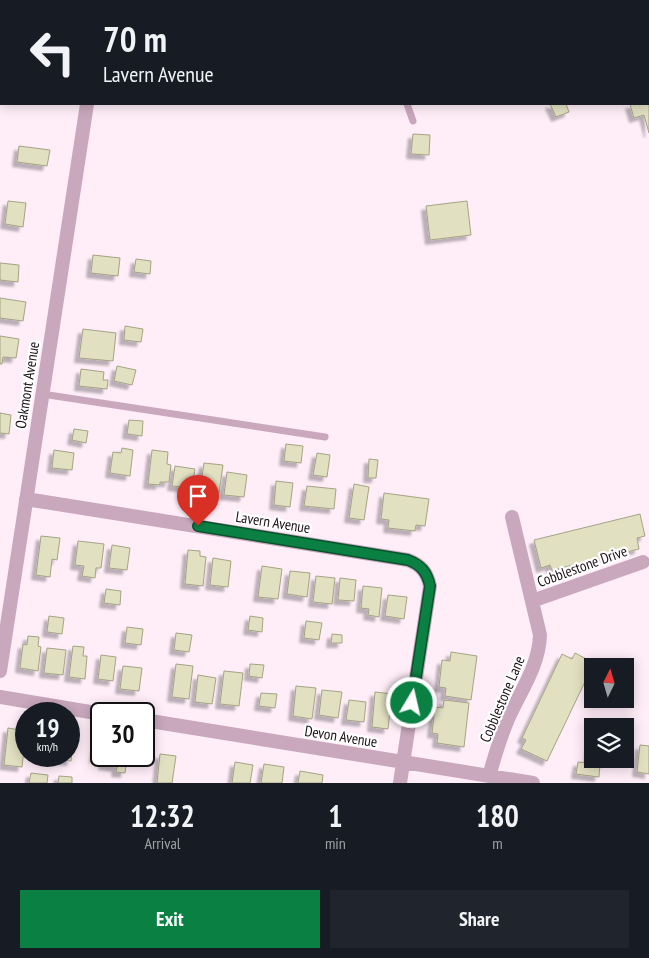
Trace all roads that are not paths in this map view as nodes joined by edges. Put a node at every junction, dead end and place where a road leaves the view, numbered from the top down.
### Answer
1 (87, 105) edge
2 (407, 105) edge
3 (412, 121) dead end
4 (42, 394) junction
5 (326, 437) dead end
6 (26, 498) junction
7 (512, 517) dead end
8 (643, 562) dead end
9 (532, 601) junction
10 (0, 672) edge
11 (0, 697) edge
12 (90, 712) edge
13 (155, 722) edge
14 (403, 762) junction
15 (489, 776) junction
16 (400, 783) edge
17 (533, 783) edge

1 - 4 street, Oakmont Avenue
2 - 3 lane
4 - 5 lane
4 - 6 street, Oakmont Avenue
6 - 10 street, Oakmont Avenue
6 - 14 street, Lavern Avenue
7 - 9 street, Cobblestone Lane
8 - 9 street, Cobblestone Drive
9 - 15 street, Cobblestone Lane
11 - 12 street
13 - 14 street, Devon Avenue
14 - 15 street, Devon Avenue
14 - 16 street
15 - 17 street, Devon Avenue

